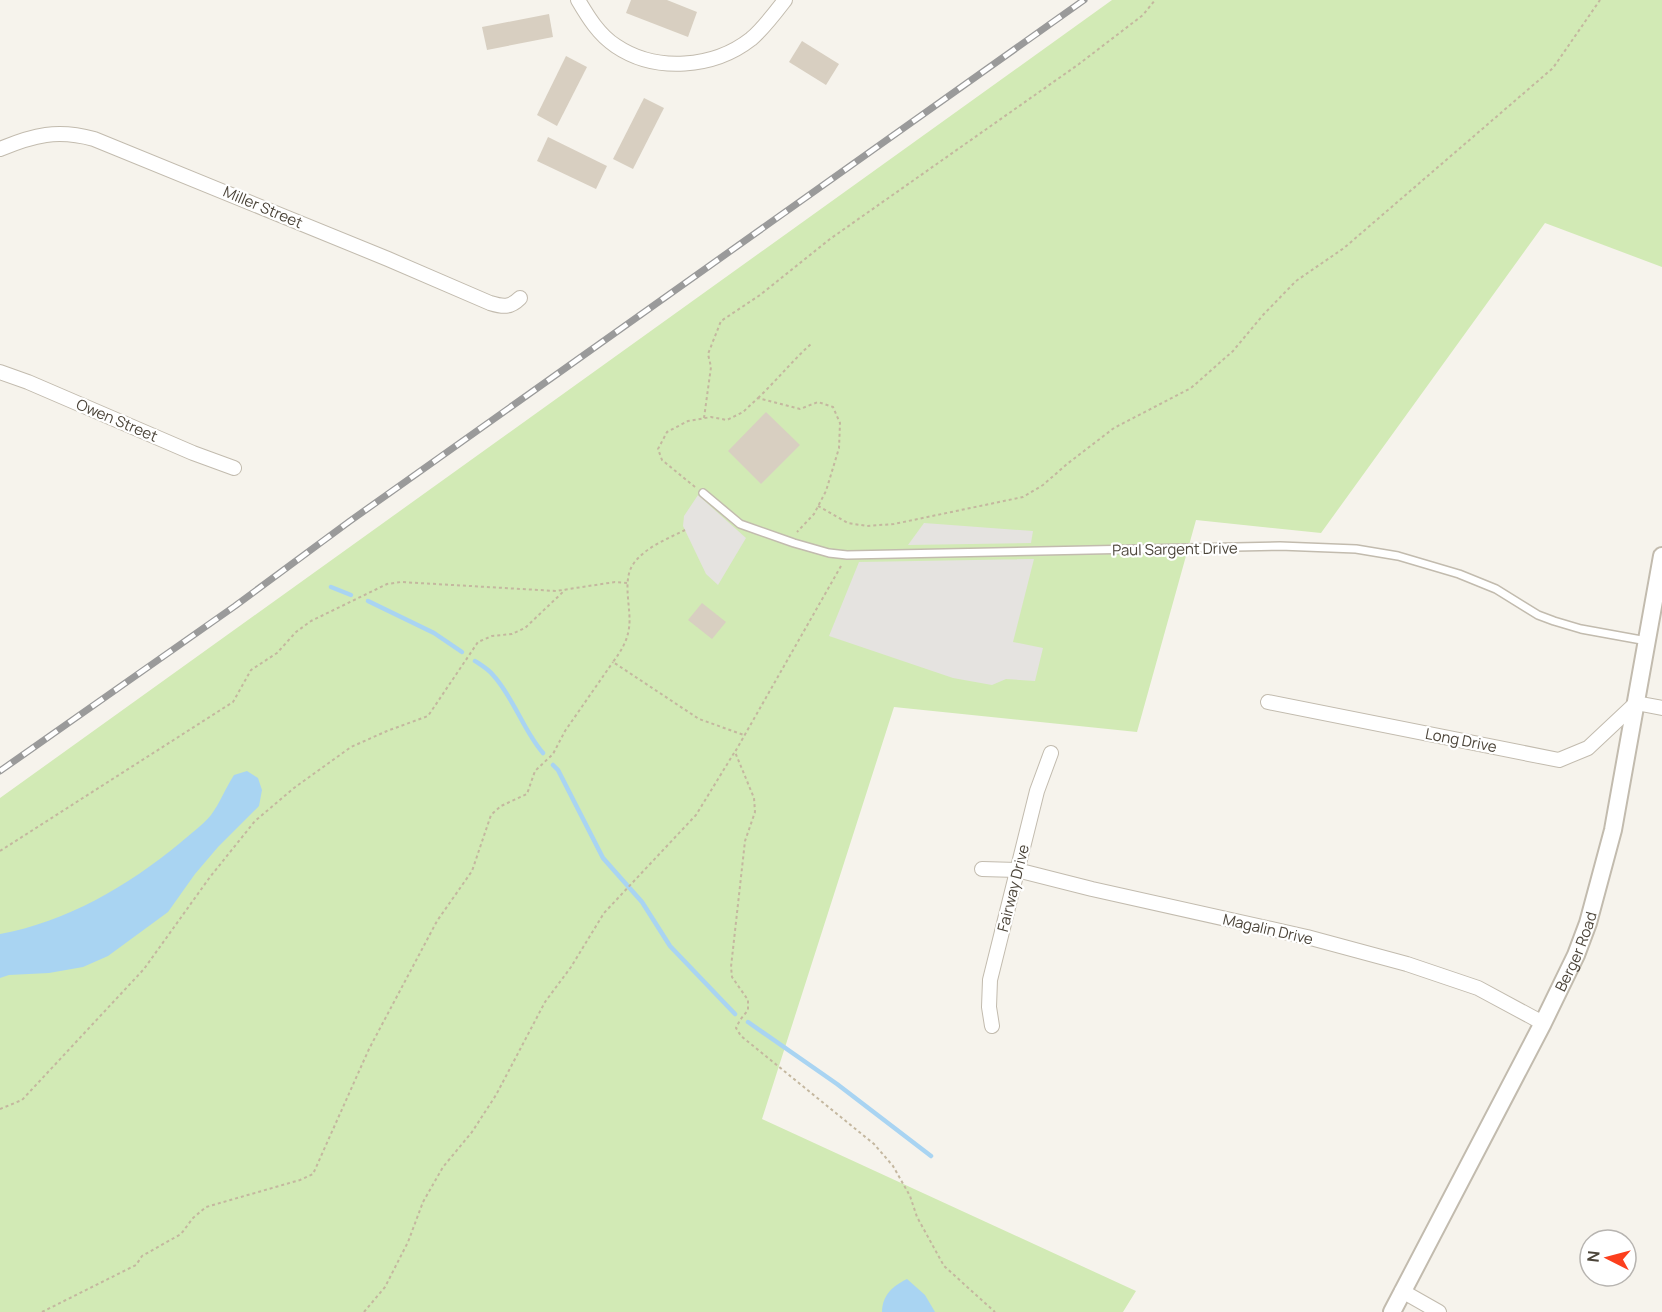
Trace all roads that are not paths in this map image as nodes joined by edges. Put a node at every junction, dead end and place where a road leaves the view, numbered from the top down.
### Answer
1 (578, 0) edge
2 (784, 0) edge
3 (0, 149) edge
4 (520, 298) dead end
5 (0, 372) edge
6 (234, 468) dead end
7 (703, 493) road end
8 (1662, 556) edge
9 (1647, 641) junction
10 (1268, 702) dead end
11 (1636, 703) junction
12 (1662, 708) edge
13 (1051, 753) dead end
14 (982, 869) dead end
15 (1017, 870) junction
16 (1543, 1023) junction
17 (992, 1026) dead end
18 (1402, 1291) junction
19 (1392, 1312) edge
20 (1439, 1312) edge

1 - 2 street
3 - 4 street, Miller Street
5 - 6 street, Owen Street
7 - 9 lane, Paul Sargent Drive
8 - 9 street, Berger Road
9 - 11 street, Berger Road
10 - 11 street, Long Drive
11 - 12 street
11 - 16 street, Berger Road
13 - 15 street, Fairway Drive
14 - 15 street, Magalin Drive
15 - 16 street, Magalin Drive
15 - 17 street, Fairway Drive
16 - 18 street, Berger Road
18 - 19 street, Berger Road
18 - 20 street

